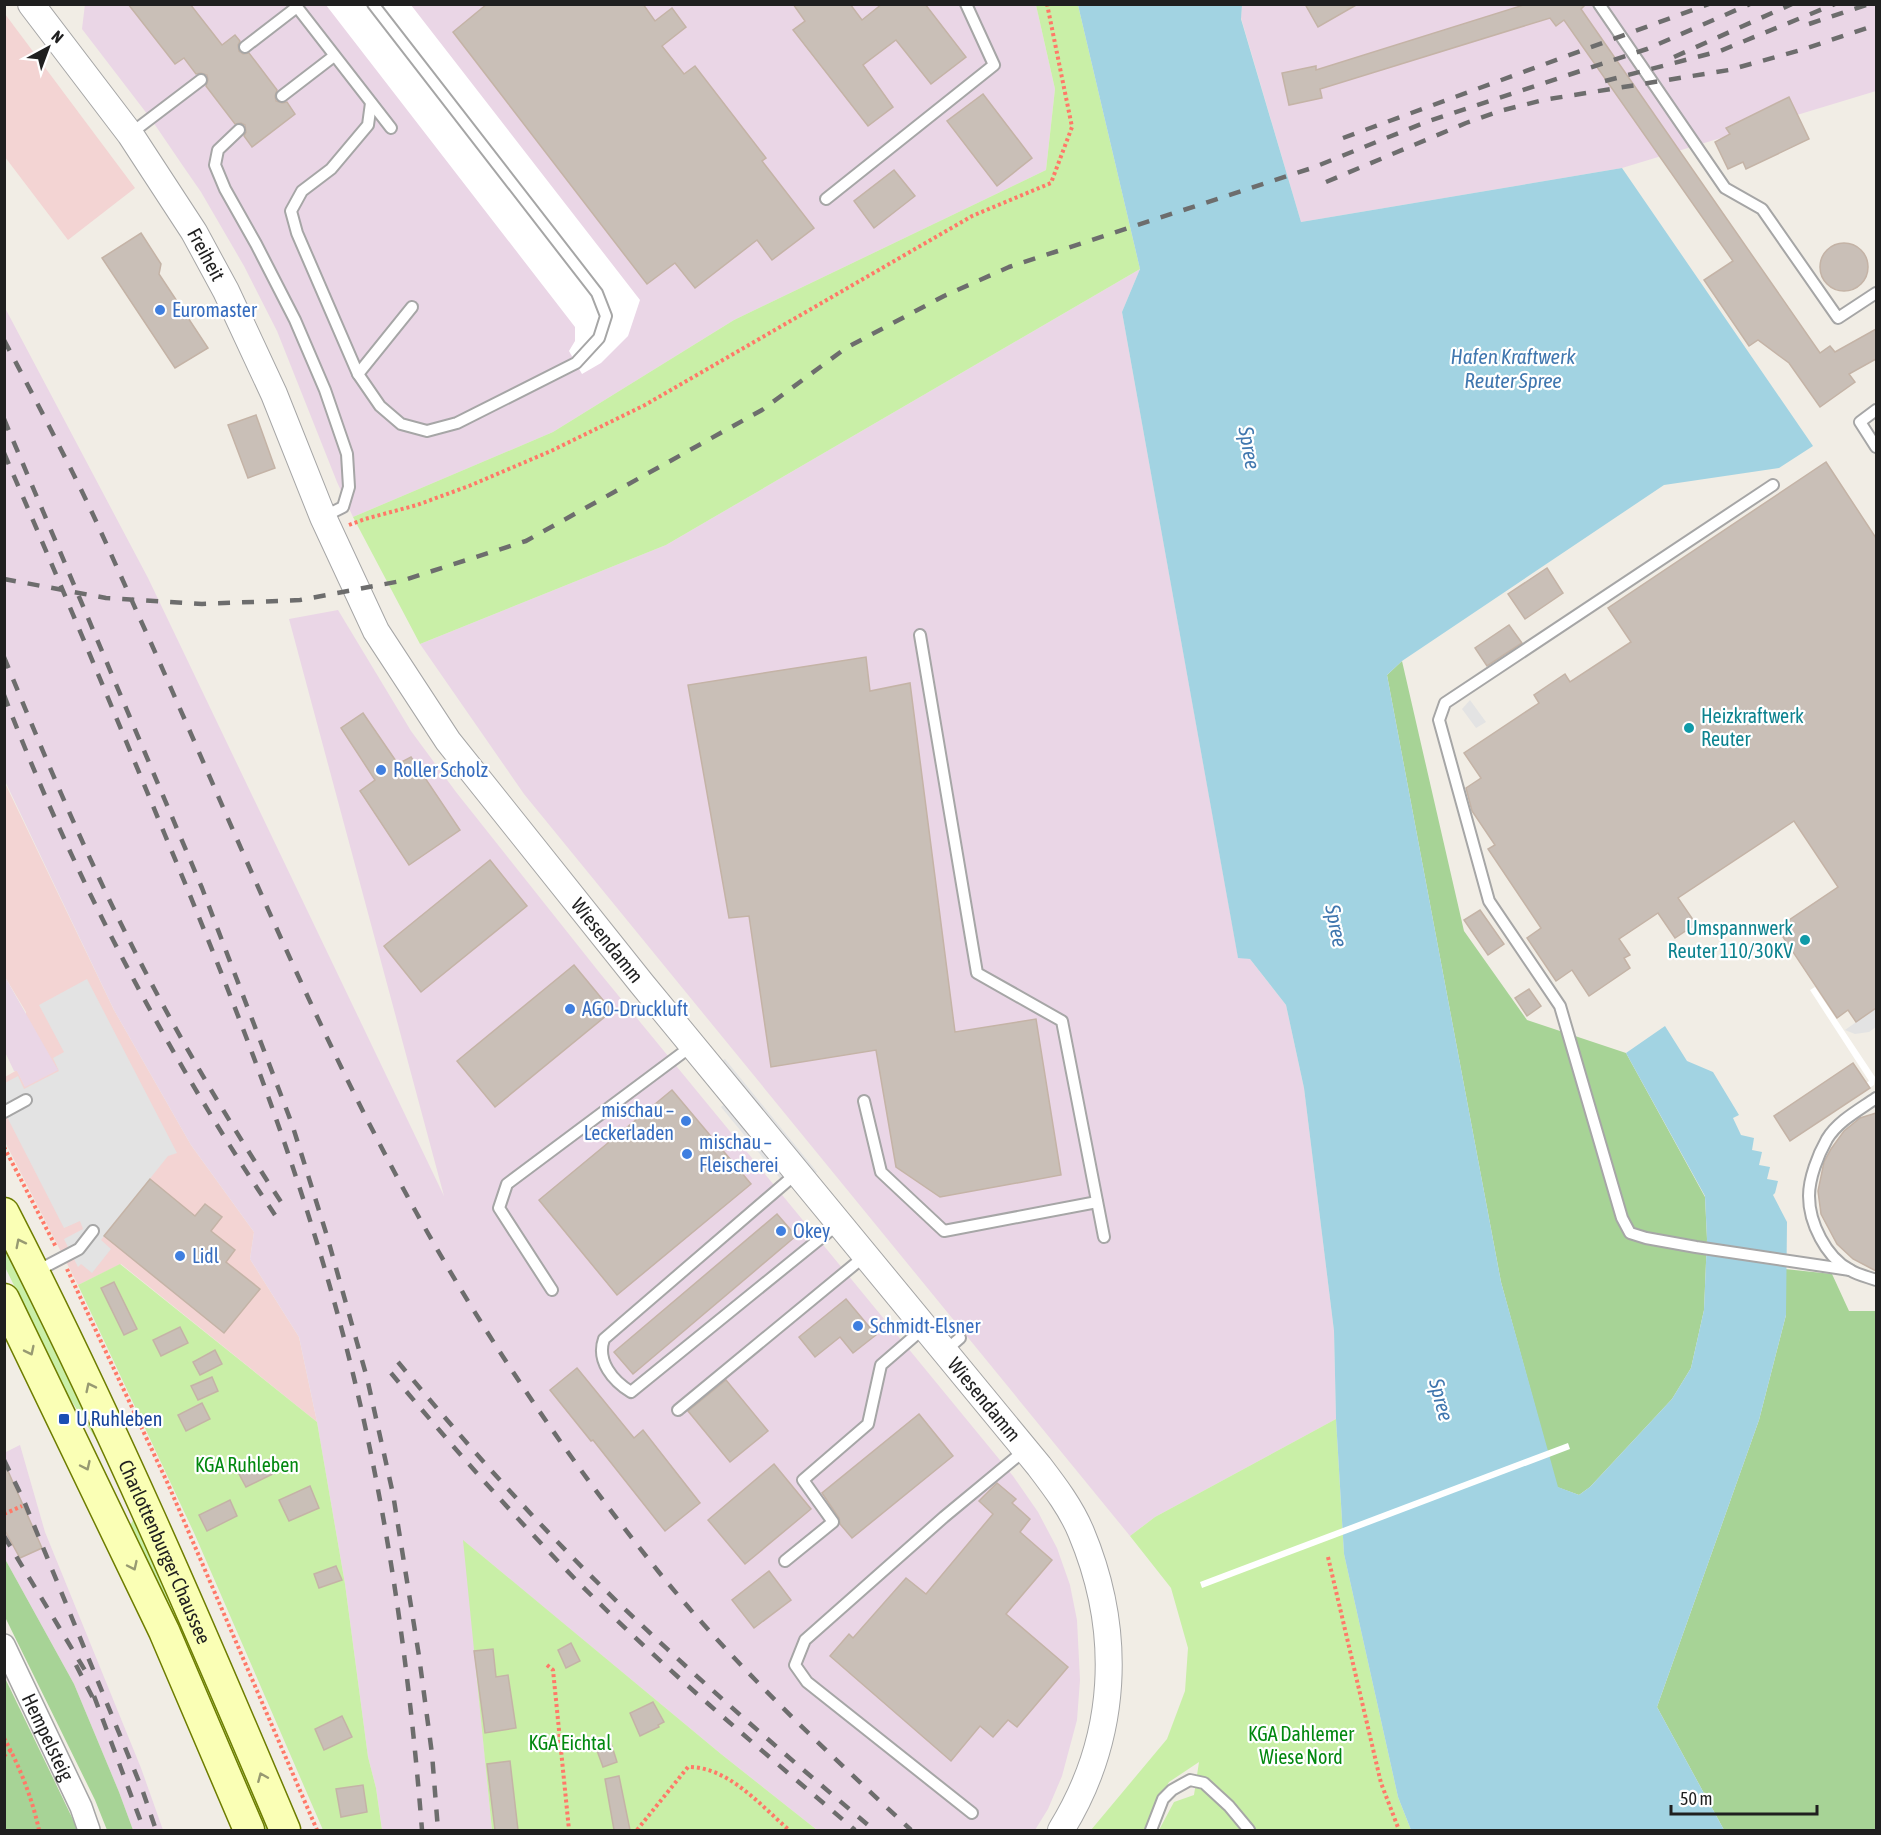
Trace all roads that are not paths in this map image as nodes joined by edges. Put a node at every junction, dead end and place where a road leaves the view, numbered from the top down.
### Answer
1 (373, 4) edge
2 (966, 4) edge
3 (1599, 4) edge
4 (35, 6) edge
5 (297, 6) edge
6 (245, 47) dead end
7 (334, 56) junction
8 (201, 80) dead end
9 (282, 96) dead end
10 (371, 103) junction
11 (391, 128) dead end
12 (239, 130) dead end
13 (130, 134) junction
14 (825, 199) dead end
15 (1876, 293) edge
16 (412, 307) dead end
17 (358, 374) junction
18 (1876, 410) edge
19 (1876, 447) edge
20 (1773, 485) dead end
21 (327, 525) junction
22 (920, 635) dead end
23 (693, 1045) junction
24 (1876, 1098) edge
25 (26, 1100) dead end
26 (864, 1101) dead end
27 (4, 1112) edge
28 (798, 1172) junction
29 (1097, 1202) junction
30 (4, 1213) edge
31 (840, 1223) junction
32 (93, 1231) dead end
33 (1104, 1238) dead end
34 (866, 1254) junction
35 (1850, 1270) junction
36 (35, 1273) junction
37 (1876, 1280) edge
38 (552, 1290) dead end
39 (4, 1299) edge
40 (925, 1327) junction
41 (678, 1410) dead end
42 (1026, 1449) junction
43 (125, 1505) junction
44 (785, 1561) dead end
45 (4, 1645) edge
46 (972, 1813) dead end
47 (89, 1830) edge
48 (249, 1830) edge
49 (285, 1830) edge
50 (1061, 1830) edge
51 (1151, 1830) edge
52 (1249, 1830) edge

1 - 17 lane
2 - 14 lane
3 - 15 lane
4 - 13 street, Freiheit
5 - 6 lane
5 - 7 lane
7 - 9 lane
7 - 10 lane
8 - 13 lane
10 - 11 lane
10 - 17 lane
12 - 21 lane
13 - 21 street, Freiheit
16 - 17 lane
18 - 19 lane
20 - 35 lane
21 - 23 street, Wiesendamm
22 - 29 lane
23 - 28 street, Wiesendamm
23 - 38 lane
24 - 35 lane
25 - 27 lane
26 - 29 lane
28 - 31 street, Wiesendamm
28 - 31 lane
29 - 33 lane
36 -> 30 main road, Charlottenburger Chaussee
31 - 34 street, Wiesendamm
32 - 36 lane
34 - 40 street, Wiesendamm
34 - 41 lane
35 - 37 lane
43 -> 36 main road, Charlottenburger Chaussee
39 -> 43 main road, Charlottenburger Chaussee
40 - 42 street, Wiesendamm
40 - 44 lane
42 - 46 lane
42 - 50 street, Wiesendamm
43 -> 48 main road, Charlottenburger Chaussee
49 -> 43 main road, Charlottenburger Chaussee
45 - 47 street, Hempelsteig
51 - 52 lane

